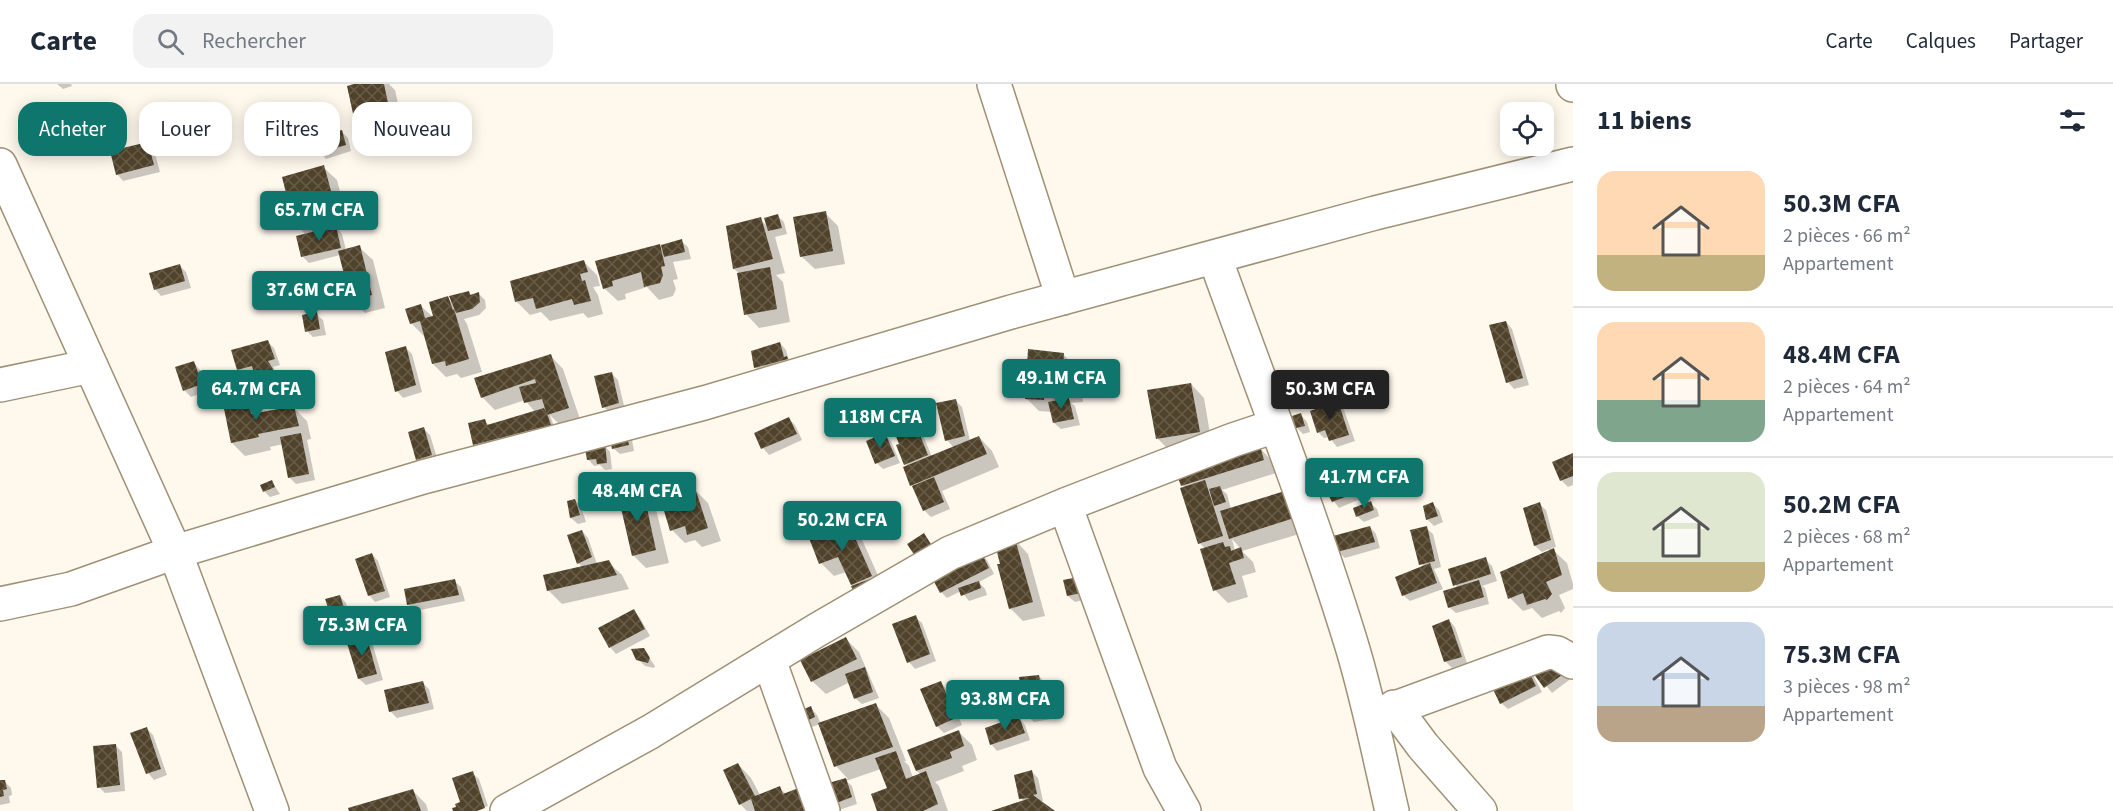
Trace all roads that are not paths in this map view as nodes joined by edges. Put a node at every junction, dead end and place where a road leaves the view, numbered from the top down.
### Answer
1 (994, 84) edge
2 (1573, 164) edge
3 (0, 165) edge
4 (1215, 258) junction
5 (1063, 298) junction
6 (91, 366) junction
7 (0, 385) edge
8 (1275, 426) junction
9 (1065, 505) junction
10 (175, 552) junction
11 (0, 604) edge
12 (769, 660) junction
13 (1573, 662) edge
14 (1382, 712) junction
15 (272, 811) edge
16 (507, 811) edge
17 (823, 811) edge
18 (1184, 811) edge
19 (1392, 811) edge
20 (1480, 811) edge

1 - 5 street
2 - 4 street
3 - 6 street
4 - 5 street
4 - 8 street
5 - 10 street
6 - 7 street
6 - 10 street
8 - 9 street
8 - 14 street
9 - 12 street
9 - 18 street
10 - 11 street
10 - 15 street
12 - 16 street
12 - 17 street
13 - 14 street
14 - 19 street
14 - 20 street

